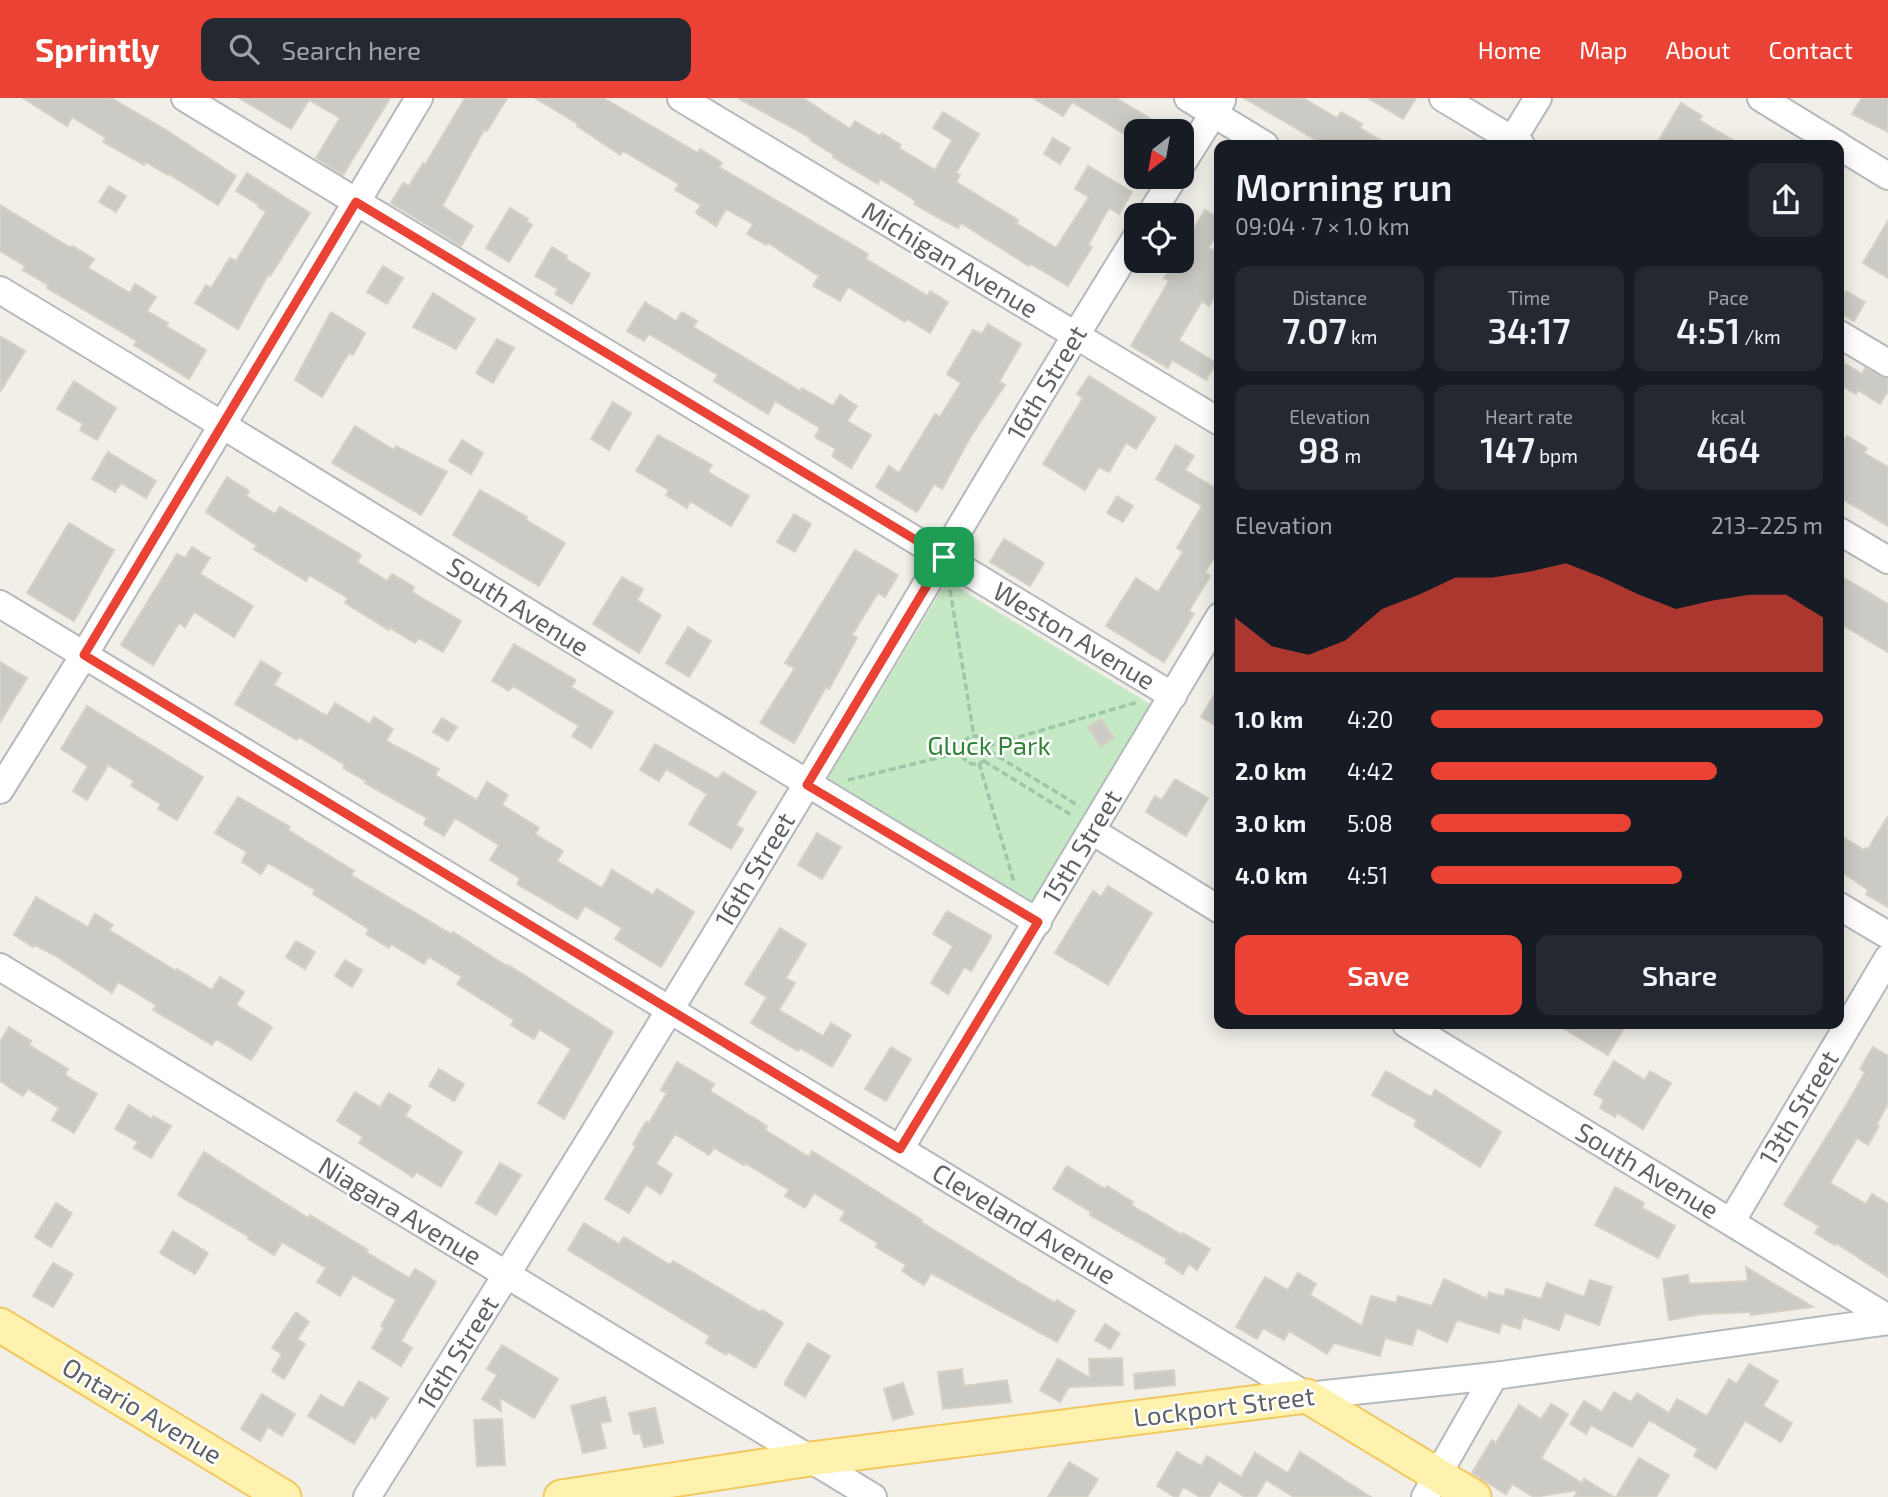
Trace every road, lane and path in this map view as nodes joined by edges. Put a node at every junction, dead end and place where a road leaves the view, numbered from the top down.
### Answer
1 (185, 98) edge
2 (419, 98) edge
3 (681, 98) edge
4 (1188, 98) edge
5 (1443, 98) edge
6 (1538, 98) edge
7 (1761, 98) edge
8 (1218, 106) edge
9 (1259, 140) edge
10 (1508, 140) edge
11 (1516, 140) edge
12 (1829, 140) edge
13 (1194, 144) edge
14 (1844, 149) edge
15 (1888, 176) edge
16 (356, 202) junction
17 (1124, 257) edge
18 (0, 290) edge
19 (1075, 335) junction
20 (1844, 337) edge
21 (1888, 363) edge
22 (1214, 418) edge
23 (222, 424) junction
24 (1844, 534) edge
25 (944, 557) junction
26 (1888, 560) edge
27 (950, 588) dead end
28 (0, 604) edge
29 (1214, 626) edge
30 (84, 655) junction
31 (1173, 696) junction
32 (1142, 705) dead end
33 (974, 736) junction
34 (989, 748) junction
35 (962, 752) junction
36 (982, 762) junction
37 (847, 781) dead end
38 (807, 785) junction
39 (0, 790) edge
40 (1092, 831) junction
41 (1015, 885) dead end
42 (1214, 906) edge
43 (1844, 909) edge
44 (1038, 922) junction
45 (1888, 935) edge
46 (1888, 958) edge
47 (0, 967) edge
48 (670, 1010) junction
49 (1414, 1029) edge
50 (900, 1149) junction
51 (1731, 1222) junction
52 (506, 1276) junction
53 (1888, 1320) edge
54 (0, 1325) edge
55 (1494, 1376) junction
56 (1307, 1396) junction
57 (810, 1459) junction
58 (1431, 1486) edge
59 (284, 1497) edge
60 (367, 1497) edge
61 (561, 1497) edge
62 (873, 1497) edge
63 (1474, 1497) edge

1 - 16 street, Weston Avenue
2 - 16 street
3 - 19 street, Michigan Avenue
4 - 8 street
5 - 10 street
6 - 11 street
7 - 12 street
8 - 9 street
8 - 13 street
14 - 15 street
16 - 23 street
16 - 25 street, Weston Avenue
17 - 19 street, 16th Street
18 - 23 street, South Avenue
19 - 22 street, Michigan Avenue
19 - 25 street, 16th Street
20 - 21 street
23 - 30 street
23 - 38 street, South Avenue
24 - 26 street
25 - 31 street, Weston Avenue
25 - 38 street, 16th Street
27 - 33 path
28 - 30 street, Cleveland Avenue
29 - 31 street, 15th Street
30 - 39 street
30 - 48 street, Cleveland Avenue
31 - 40 street, 15th Street
32 - 34 path
33 - 34 path
33 - 35 path
34 - 36 path
34 - 36 path
35 - 36 path
35 - 37 path
36 - 41 path
38 - 44 street, South Avenue
38 - 48 street, 16th Street
40 - 42 street
40 - 44 street, 15th Street
43 - 45 street
44 - 50 street, 15th Street
46 - 51 street, 13th Street
47 - 52 street, Niagara Avenue
48 - 50 street, Cleveland Avenue
48 - 52 street, 16th Street
49 - 51 street, South Avenue
50 - 56 street, Cleveland Avenue
51 - 53 street, South Avenue
52 - 57 street, Niagara Avenue
52 - 60 street, 16th Street
53 - 55 street, Lockport Street
54 - 59 main road, Ontario Avenue
55 - 56 street, Lockport Street
55 - 58 street
56 - 57 main road, Lockport Street
56 - 58 main road, Cleveland Avenue
57 - 61 main road, Lockport Street
57 - 62 street, Niagara Avenue
58 - 63 main road, Cleveland Avenue

